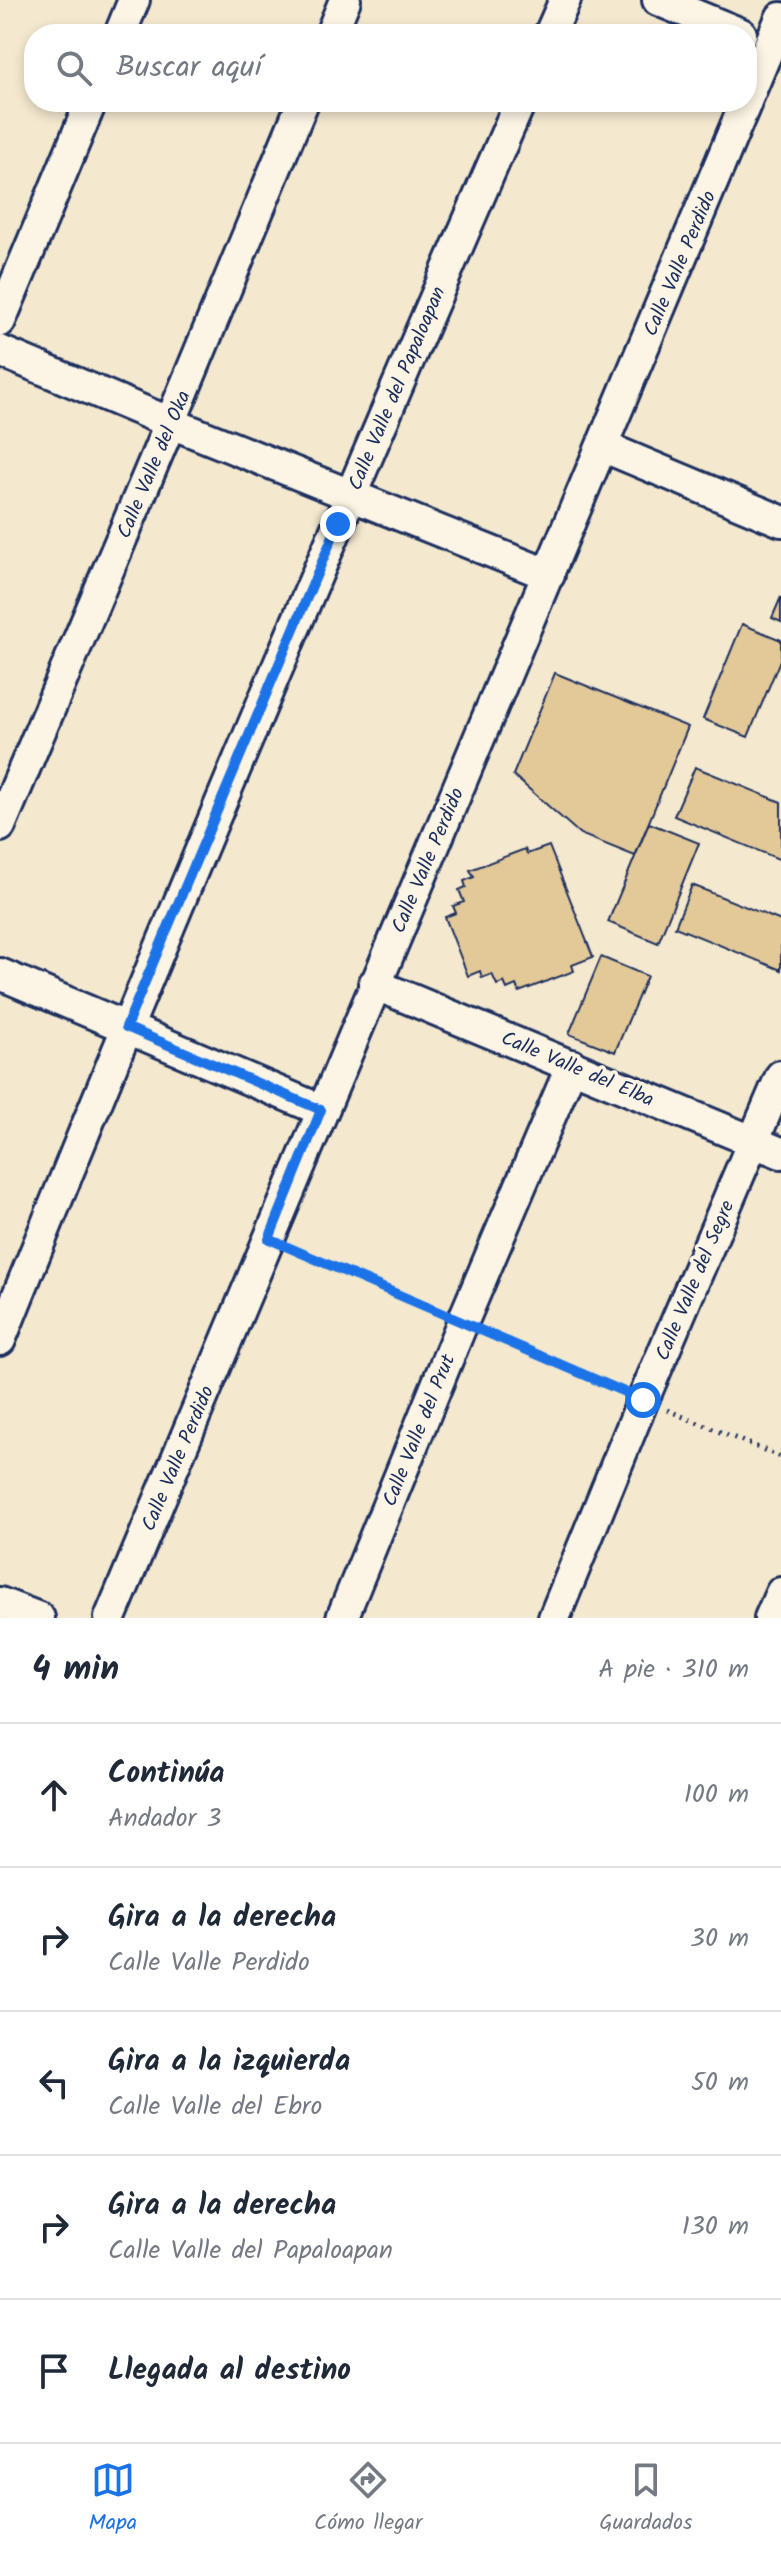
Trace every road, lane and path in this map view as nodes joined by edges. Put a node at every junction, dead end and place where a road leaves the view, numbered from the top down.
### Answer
1 (134, 0) edge
2 (345, 0) edge
3 (565, 0) edge
4 (658, 0) edge
5 (781, 18) edge
6 (124, 24) edge
7 (335, 24) edge
8 (554, 24) edge
9 (717, 24) edge
10 (766, 43) edge
11 (757, 69) edge
12 (87, 112) edge
13 (299, 112) edge
14 (516, 112) edge
15 (741, 112) edge
16 (0, 321) edge
17 (0, 351) edge
18 (171, 423) junction
19 (602, 446) junction
20 (350, 494) junction
21 (781, 521) edge
22 (549, 575) junction
23 (0, 826) edge
24 (0, 974) edge
25 (374, 984) junction
26 (126, 1027) junction
27 (572, 1065) junction
28 (781, 1076) edge
29 (321, 1110) junction
30 (767, 1148) edge
31 (269, 1239) junction
32 (463, 1321) junction
33 (0, 1340) edge
34 (643, 1400) junction
35 (781, 1457) edge
36 (781, 1593) edge
37 (0, 1603) edge
38 (39, 1618) edge
39 (110, 1618) edge
40 (342, 1618) edge
41 (554, 1618) edge
42 (770, 1618) edge

1 - 6 street
2 - 7 street
3 - 8 street
4 - 9 street
5 - 10 street, Calle Valle Perdido
10 - 11 street, Calle Valle Perdido
12 - 16 street
13 - 18 street, Calle Valle del Oka
14 - 20 street, Calle Valle del Papaloapan
15 - 19 street, Calle Valle Perdido
17 - 18 street
18 - 20 street
18 - 23 street, Calle Valle del Oka
19 - 21 street
19 - 22 street, Calle Valle Perdido
20 - 22 street
20 - 26 street, Calle Valle del Papaloapan
22 - 25 street, Calle Valle Perdido
24 - 26 street
25 - 27 street, Calle Valle del Elba
25 - 29 street, Calle Valle Perdido
26 - 29 street
26 - 33 street, Calle Valle del Papaloapan
27 - 30 street, Calle Valle del Elba
27 - 32 street, Calle Valle del Prut
28 - 30 street, Calle Valle del Segre
29 - 31 street, Calle Valle Perdido
30 - 34 street, Calle Valle del Segre
31 - 32 path
31 - 39 street, Calle Valle Perdido
32 - 34 path
32 - 40 street, Calle Valle del Prut
34 - 35 path
34 - 41 street, Calle Valle del Segre
36 - 42 street
37 - 38 street

